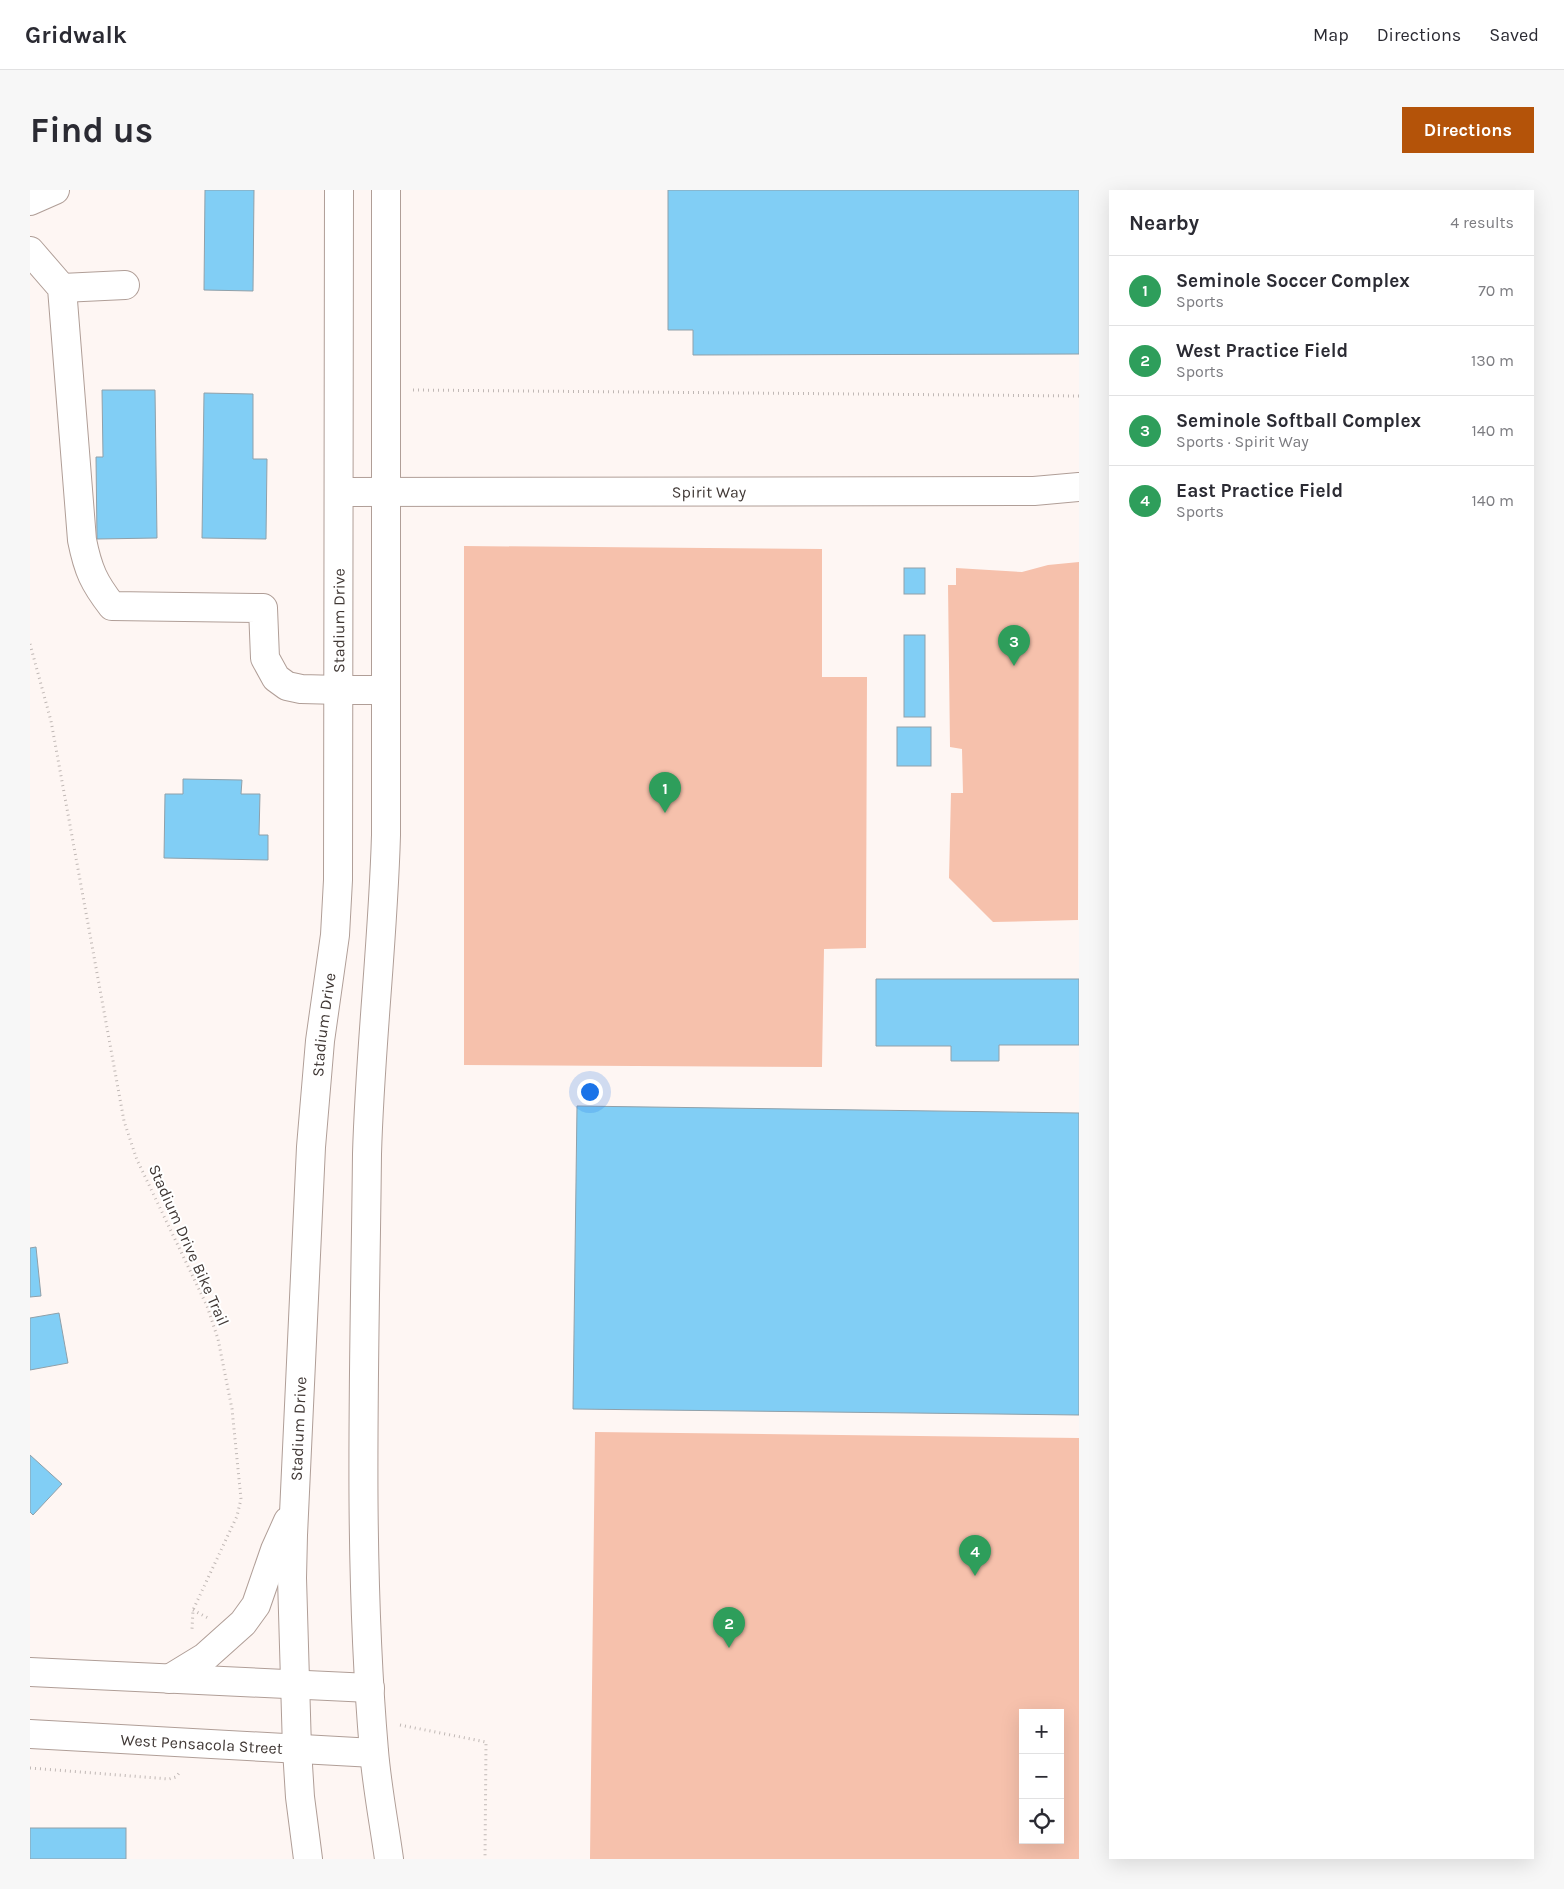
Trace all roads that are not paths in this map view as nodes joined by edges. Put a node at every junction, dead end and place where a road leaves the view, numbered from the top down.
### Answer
1 (55, 190) edge
2 (338, 190) edge
3 (386, 190) edge
4 (30, 201) edge
5 (30, 251) edge
6 (125, 285) dead end
7 (62, 288) junction
8 (1079, 487) edge
9 (339, 492) junction
10 (386, 492) junction
11 (340, 690) junction
12 (386, 690) junction
13 (294, 1508) junction
14 (30, 1672) edge
15 (168, 1679) junction
16 (294, 1686) junction
17 (370, 1688) junction
18 (30, 1734) edge
19 (297, 1749) junction
20 (374, 1753) junction
21 (308, 1859) edge
22 (389, 1859) edge

1 - 4 main road
2 - 9 main road, Stadium Drive
3 - 10 main road
5 - 7 main road
6 - 7 main road
7 - 11 main road
8 - 10 main road, Spirit Way
9 - 10 main road, Spirit Way
9 - 11 main road, Stadium Drive
10 - 12 main road
11 - 12 main road
11 - 13 main road, Stadium Drive
12 - 17 main road
13 - 15 main road
13 - 16 main road, Stadium Drive
14 - 15 main road
15 - 16 main road
16 - 17 main road
16 - 19 main road, Stadium Drive
17 - 20 main road
18 - 19 main road, West Pensacola Street
19 - 20 main road, West Pensacola Street
19 - 21 main road, Stadium Drive
20 - 22 main road

